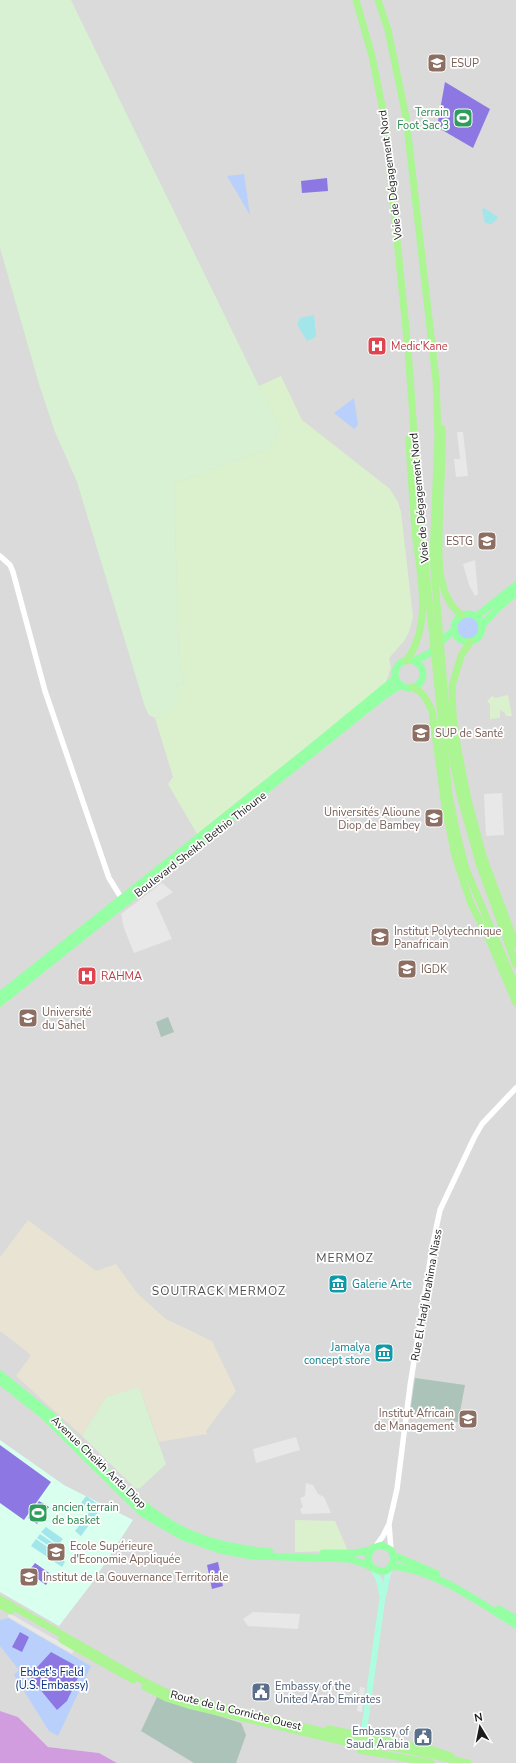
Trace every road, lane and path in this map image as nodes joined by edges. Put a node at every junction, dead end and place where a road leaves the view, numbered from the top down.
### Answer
1 (356, 0) edge
2 (379, 2) edge
3 (408, 349) junction
4 (433, 353) junction
5 (0, 556) edge
6 (516, 585) edge
7 (516, 592) edge
8 (462, 615) junction
9 (476, 616) junction
10 (482, 625) junction
11 (454, 630) junction
12 (459, 639) junction
13 (470, 642) junction
14 (410, 661) junction
15 (422, 669) junction
16 (396, 678) junction
17 (401, 685) junction
18 (412, 688) junction
19 (474, 890) junction
20 (122, 899) junction
21 (494, 904) junction
22 (482, 924) junction
23 (513, 936) junction
24 (516, 944) edge
25 (516, 965) edge
26 (516, 987) edge
27 (0, 996) edge
28 (0, 1003) edge
29 (516, 1003) edge
30 (516, 1088) edge
31 (0, 1374) edge
32 (0, 1381) edge
33 (389, 1524) junction
34 (372, 1548) junction
35 (392, 1553) junction
36 (372, 1568) junction
37 (390, 1568) junction
38 (0, 1600) edge
39 (382, 1601) junction
40 (0, 1605) edge
41 (516, 1618) edge
42 (516, 1624) edge
43 (277, 1724) junction
44 (363, 1736) junction
45 (361, 1749) junction
46 (431, 1763) edge
47 (445, 1763) edge
48 (467, 1763) edge

1 - 3 highway, Voie de Dégagement Nord
2 - 4 highway, Voie de Dégagement Nord
3 - 14 highway
3 - 19 highway, Voie de Dégagement Nord
4 - 8 highway
4 - 21 highway, Voie de Dégagement Nord
5 - 20 street
6 - 9 main road
7 - 10 main road
8 - 9 main road
8 - 11 main road
9 - 10 main road
10 - 13 main road
11 - 12 main road
11 - 14 main road
12 - 13 main road
12 - 15 main road
13 - 23 highway
14 - 15 main road
14 - 16 main road
15 - 18 main road
16 - 17 main road
16 - 20 main road, Boulevard Sheikh Bethio Thioune
17 - 18 main road
17 - 28 main road, Boulevard Sheikh Bethio Thioune
18 - 22 highway
19 - 22 highway
19 - 26 highway, Voie de Dégagement Nord
20 - 27 main road, Boulevard Sheikh Bethio Thioune
21 - 23 highway
21 - 25 highway, Voie de Dégagement Nord
22 - 29 highway
23 - 24 highway
30 - 33 street, Rue El Hadj Ibrahima Niass
31 - 34 main road, Avenue Cheikh Anta Diop
32 - 36 main road, Avenue Cheikh Anta Diop
33 - 34 street
33 - 35 street
34 - 35 main road
34 - 36 main road
35 - 37 main road
35 - 41 main road
36 - 37 main road
36 - 39 main road
37 - 39 main road
37 - 42 main road
38 - 43 highway, Route de la Corniche Ouest
39 - 44 main road
40 - 43 highway, Route de la Corniche Ouest
43 - 44 highway
43 - 45 highway
43 - 47 highway, Route de la Corniche Ouest
43 - 48 highway, Route de la Corniche Ouest
44 - 45 street
44 - 48 highway
45 - 46 highway

